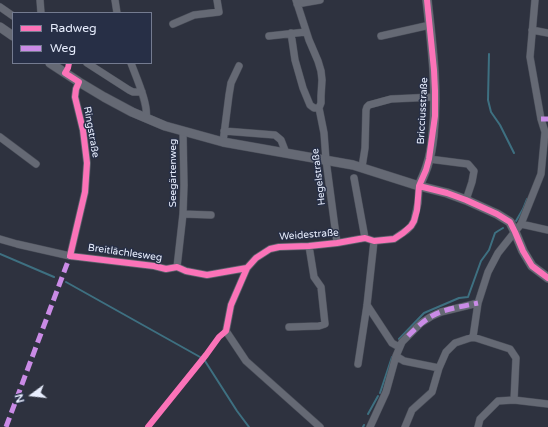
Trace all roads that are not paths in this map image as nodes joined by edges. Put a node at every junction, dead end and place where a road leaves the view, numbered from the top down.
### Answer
1 (40, 0) edge
2 (115, 0) edge
3 (217, 0) edge
4 (320, 0) edge
5 (427, 0) edge
6 (535, 0) edge
7 (296, 2) edge
8 (0, 7) edge
9 (41, 12) edge
10 (117, 12) edge
11 (12, 15) edge
12 (174, 24) dead end
13 (430, 25) junction
14 (0, 27) edge
15 (532, 30) junction
16 (306, 32) junction
17 (291, 33) junction
18 (548, 33) edge
19 (12, 35) edge
20 (269, 36) dead end
21 (381, 36) dead end
22 (52, 64) edge
23 (89, 64) edge
24 (131, 64) edge
25 (239, 66) dead end
26 (79, 82) junction
27 (142, 92) junction
28 (435, 97) junction
29 (319, 108) junction
30 (146, 118) junction
31 (544, 119) edge
32 (224, 131) junction
33 (183, 132) junction
34 (0, 138) edge
35 (223, 142) junction
36 (286, 154) junction
37 (429, 159) junction
38 (326, 160) junction
39 (36, 164) dead end
40 (362, 167) junction
41 (354, 178) dead end
42 (419, 186) junction
43 (466, 200) junction
44 (183, 214) junction
45 (211, 215) dead end
46 (521, 224) junction
47 (548, 230) edge
48 (515, 232) junction
49 (365, 238) junction
50 (0, 239) edge
51 (374, 241) junction
52 (337, 244) junction
53 (309, 246) junction
54 (70, 256) junction
55 (177, 267) junction
56 (247, 268) junction
57 (548, 278) edge
58 (478, 303) junction
59 (367, 305) junction
60 (289, 327) dead end
61 (473, 337) junction
62 (399, 347) junction
63 (396, 356) junction
64 (358, 364) dead end
65 (439, 368) junction
66 (514, 400) junction
67 (548, 404) edge
68 (320, 427) edge
69 (370, 427) edge
70 (405, 427) edge
71 (478, 427) edge

1 - 9 street
2 - 10 street
3 - 12 street
4 - 7 street, Hegelstraße
5 - 13 main road, Bricciusstraße
6 - 15 street
7 - 16 street, Hegelstraße
8 - 11 street
13 - 21 street
13 - 28 main road, Bricciusstraße
14 - 19 main road
15 - 18 street
15 - 31 street
16 - 17 street
16 - 29 street, Hegelstraße
17 - 20 street
17 - 29 street
22 - 26 main road
23 - 27 street
24 - 27 street
25 - 32 street
26 - 30 main road
26 - 54 street, Ringstraße
27 - 30 street
28 - 37 main road, Bricciusstraße
28 - 40 street
29 - 38 street, Hegelstraße
30 - 33 main road
31 - 46 street
32 - 35 street
32 - 36 street
33 - 35 main road
33 - 44 street, Seegärtenweg
34 - 39 street
35 - 36 main road
36 - 38 main road
37 - 42 main road, Bricciusstraße
37 - 43 street
38 - 40 main road
38 - 52 street, Hegelstraße
40 - 42 main road
41 - 49 street
42 - 43 main road
42 - 51 street, Bricciusstraße
43 - 48 main road
44 - 45 street, Seegärtenweg
44 - 55 street, Seegärtenweg
46 - 47 street
46 - 48 street
48 - 57 main road
48 - 58 street
49 - 51 street
49 - 52 street, Weidestraße
50 - 54 street, Breitlächlesweg
51 - 59 street
52 - 53 street, Weidestraße
53 - 56 street, Weidestraße
53 - 60 street
54 - 55 street, Breitlächlesweg
55 - 56 street, Breitlächlesweg
56 - 68 street, Weidestraße
58 - 61 street
58 - 62 street
59 - 62 street
59 - 64 street
61 - 65 street
61 - 66 street
62 - 63 street
63 - 65 street
63 - 69 street
65 - 70 street
66 - 67 street
66 - 71 street

